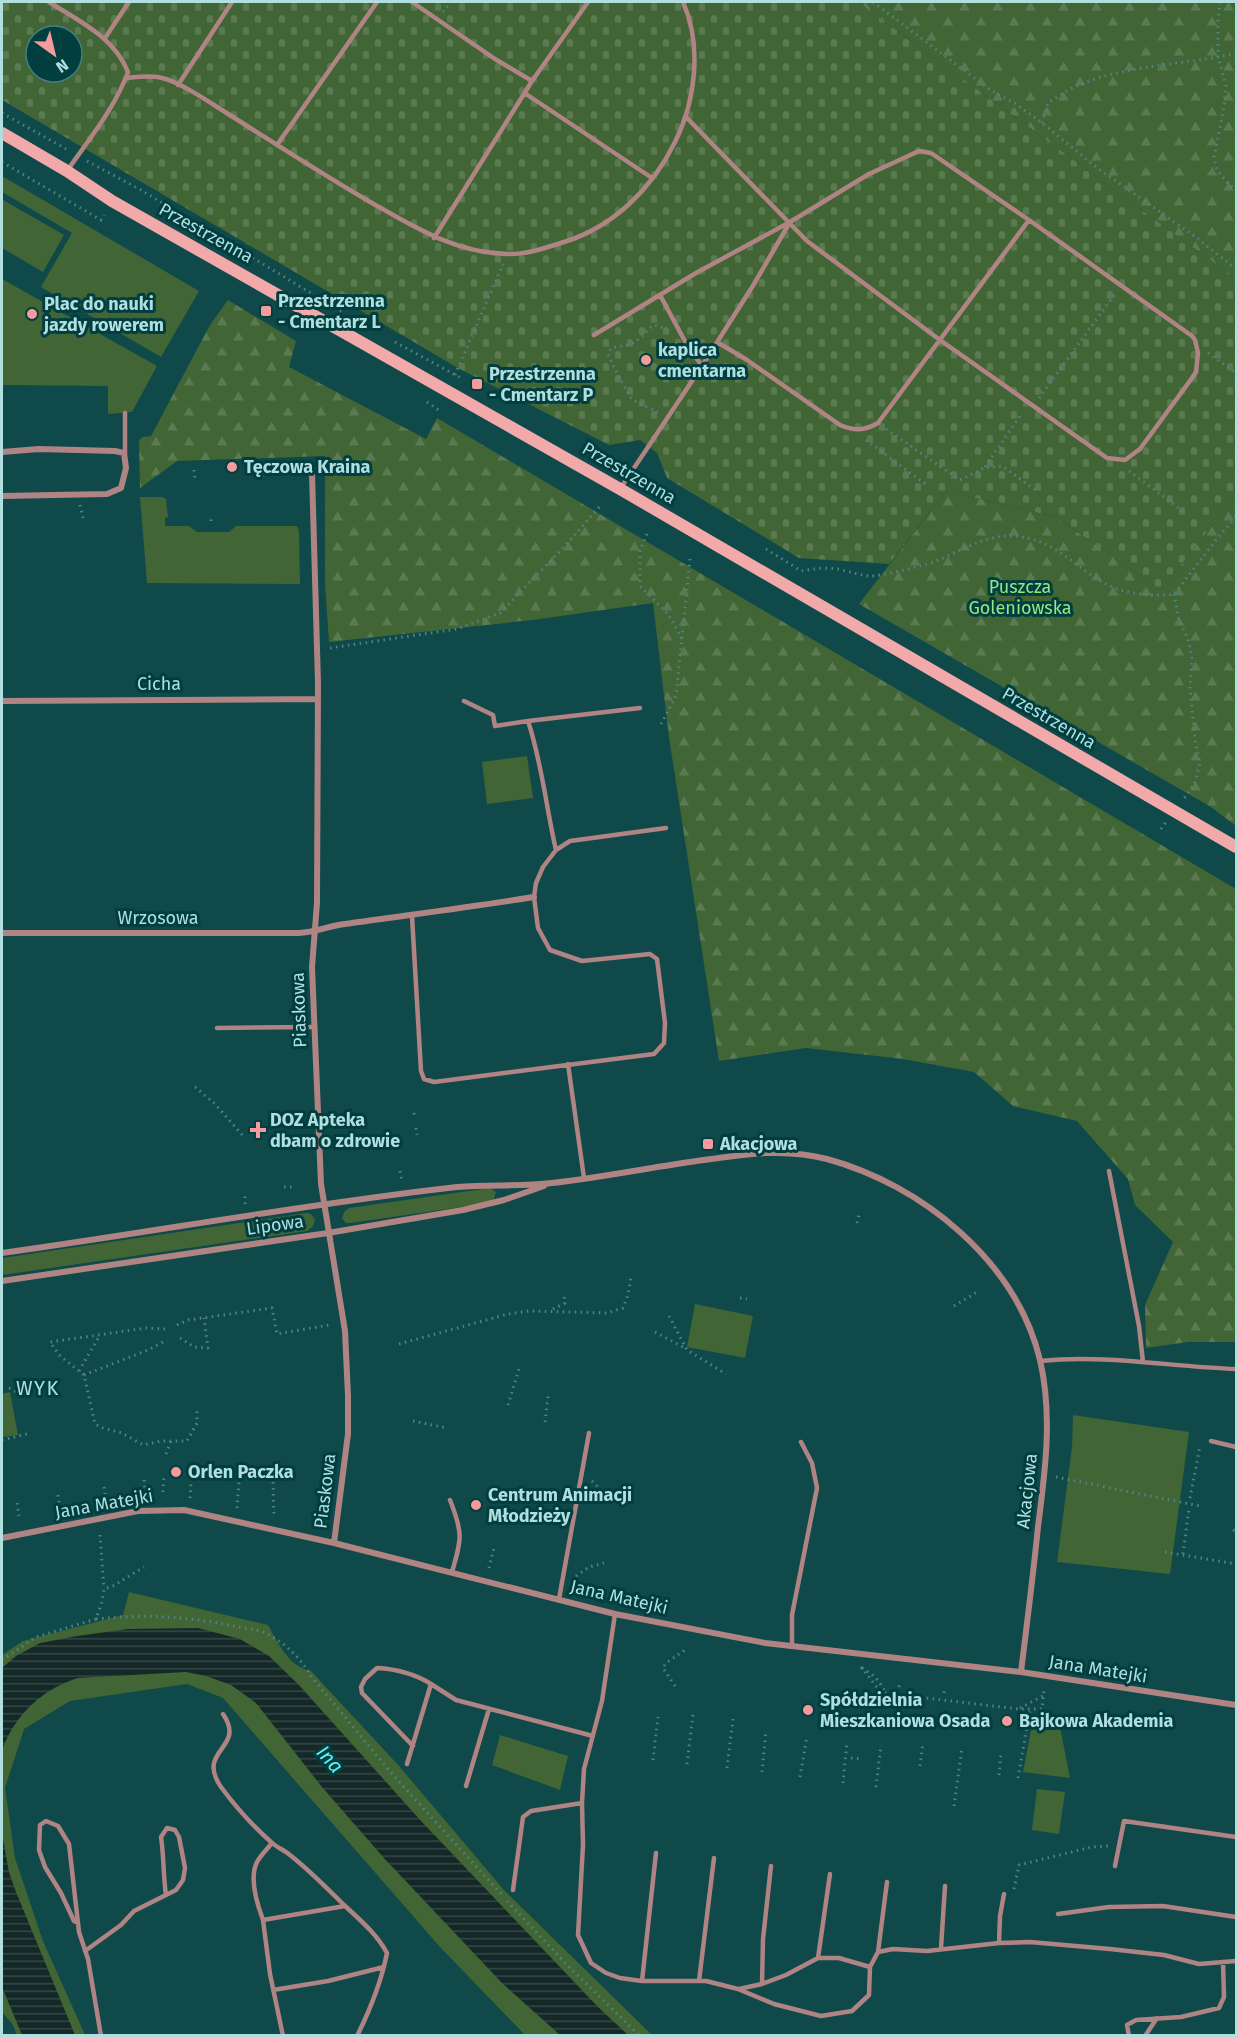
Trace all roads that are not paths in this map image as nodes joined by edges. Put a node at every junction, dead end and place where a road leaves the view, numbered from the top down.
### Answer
1 (49, 2) edge
2 (129, 2) edge
3 (232, 2) edge
4 (377, 2) edge
5 (412, 2) edge
6 (588, 2) edge
7 (683, 2) edge
8 (105, 38) junction
9 (126, 78) junction
10 (532, 81) junction
11 (178, 85) junction
12 (526, 94) junction
13 (686, 117) junction
14 (2, 133) edge
15 (277, 145) junction
16 (67, 171) junction
17 (652, 178) junction
18 (1029, 220) junction
19 (790, 222) junction
20 (434, 238) junction
21 (660, 295) junction
22 (594, 334) dead end
23 (940, 340) junction
24 (717, 342) junction
25 (702, 366) junction
26 (125, 413) dead end
27 (2, 452) edge
28 (125, 457) junction
29 (312, 473) dead end
30 (620, 489) junction
31 (2, 495) edge
32 (317, 699) junction
33 (464, 700) dead end
34 (2, 701) edge
35 (640, 708) dead end
36 (528, 721) junction
37 (666, 828) dead end
38 (1236, 847) edge
39 (556, 850) junction
40 (534, 897) junction
41 (412, 916) junction
42 (315, 932) junction
43 (2, 933) edge
44 (315, 1027) junction
45 (217, 1028) dead end
46 (568, 1064) junction
47 (1109, 1171) dead end
48 (584, 1178) junction
49 (549, 1184) junction
50 (323, 1205) junction
51 (328, 1233) junction
52 (2, 1253) edge
53 (2, 1281) edge
54 (1040, 1360) junction
55 (1143, 1362) junction
56 (1236, 1369) edge
57 (589, 1433) dead end
58 (1211, 1441) road end
59 (801, 1442) dead end
60 (1236, 1447) edge
61 (450, 1500) dead end
62 (2, 1538) edge
63 (334, 1543) junction
64 (452, 1572) junction
65 (559, 1599) junction
66 (615, 1614) junction
67 (792, 1646) junction
68 (1021, 1672) junction
69 (431, 1684) junction
70 (1236, 1705) edge
71 (489, 1709) junction
72 (223, 1714) dead end
73 (593, 1736) junction
74 (413, 1746) junction
75 (407, 1764) dead end
76 (466, 1786) dead end
77 (582, 1803) junction
78 (1236, 1837) edge
79 (272, 1843) junction
80 (656, 1852) dead end
81 (714, 1858) dead end
82 (771, 1866) dead end
83 (1115, 1866) dead end
84 (830, 1874) dead end
85 (887, 1882) dead end
86 (945, 1886) dead end
87 (513, 1890) dead end
88 (1004, 1894) dead end
89 (166, 1895) junction
90 (345, 1906) junction
91 (1058, 1914) dead end
92 (1236, 1917) edge
93 (263, 1920) junction
94 (78, 1923) junction
95 (999, 1943) junction
96 (941, 1948) junction
97 (85, 1952) junction
98 (878, 1952) junction
99 (818, 1958) junction
100 (1236, 1961) edge
101 (1223, 1962) junction
102 (384, 1967) junction
103 (870, 1967) junction
104 (642, 1981) junction
105 (699, 1981) junction
106 (762, 1984) junction
107 (738, 1989) junction
108 (273, 1990) junction
109 (1157, 2018) junction
110 (101, 2036) edge
111 (282, 2036) edge
112 (357, 2036) edge
113 (1129, 2036) edge
114 (1145, 2036) edge

1 - 8 lane
2 - 8 lane
3 - 11 lane
4 - 15 lane
5 - 10 lane
6 - 10 lane
7 - 13 lane
8 - 9 lane
9 - 11 lane
9 - 16 lane
10 - 12 lane
11 - 15 lane
12 - 17 lane
12 - 20 lane
13 - 17 lane
13 - 19 lane
14 - 16 street, Przestrzenna
15 - 20 lane
16 - 30 street, Przestrzenna
17 - 20 lane
18 - 19 lane
18 - 23 lane
18 - 23 lane
19 - 21 lane
19 - 23 lane
19 - 24 lane
21 - 22 lane
21 - 25 lane
23 - 24 lane
24 - 25 lane
25 - 30 lane
26 - 28 lane
27 - 28 street
28 - 31 street
29 - 32 street, Piaskowa
30 - 38 street, Przestrzenna
32 - 34 street, Cicha
32 - 42 street, Piaskowa
33 - 36 lane
35 - 36 lane
36 - 39 lane
37 - 39 lane
39 - 40 lane
40 - 41 street, Wrzosowa
40 - 46 lane
41 - 42 street, Wrzosowa
41 - 46 lane
42 - 43 street, Wrzosowa
42 - 44 street, Piaskowa
44 - 45 lane
44 - 50 street, Piaskowa
46 - 48 lane
47 - 55 lane
48 - 49 street, Lipowa
48 - 54 street, Akacjowa
49 - 50 street, Lipowa
49 - 51 street, Lipowa
50 - 51 street, Piaskowa
50 - 52 street, Lipowa
51 - 53 street, Lipowa
51 - 63 street, Piaskowa
54 - 55 lane
54 - 68 street, Akacjowa
55 - 56 lane
57 - 65 lane
58 - 60 lane
59 - 67 lane
61 - 64 lane
62 - 63 street, Jana Matejki
63 - 64 street, Jana Matejki
64 - 65 street, Jana Matejki
65 - 66 street, Jana Matejki
66 - 67 street, Jana Matejki
66 - 73 lane
67 - 68 street, Jana Matejki
68 - 70 street, Jana Matejki
69 - 71 lane
69 - 74 lane
69 - 74 lane
71 - 73 lane
71 - 76 lane
72 - 79 lane
73 - 77 lane
74 - 75 lane
77 - 87 lane
77 - 104 lane
78 - 83 lane
79 - 90 lane
79 - 93 lane
80 - 104 lane
81 - 105 lane
82 - 106 lane
84 - 99 lane
85 - 98 lane
86 - 96 lane
88 - 95 lane
89 - 89 lane
89 - 97 lane
90 - 93 lane
90 - 102 lane
91 - 92 lane
93 - 108 lane
94 - 94 lane
94 - 97 lane
95 - 96 lane
95 - 101 lane
96 - 98 lane
97 - 110 lane
98 - 103 lane
99 - 103 lane
99 - 106 lane
100 - 101 lane
101 - 109 lane
102 - 108 lane
102 - 112 lane
103 - 107 lane
104 - 105 lane
105 - 107 lane
106 - 107 lane
108 - 111 lane
109 - 113 lane
109 - 114 lane

